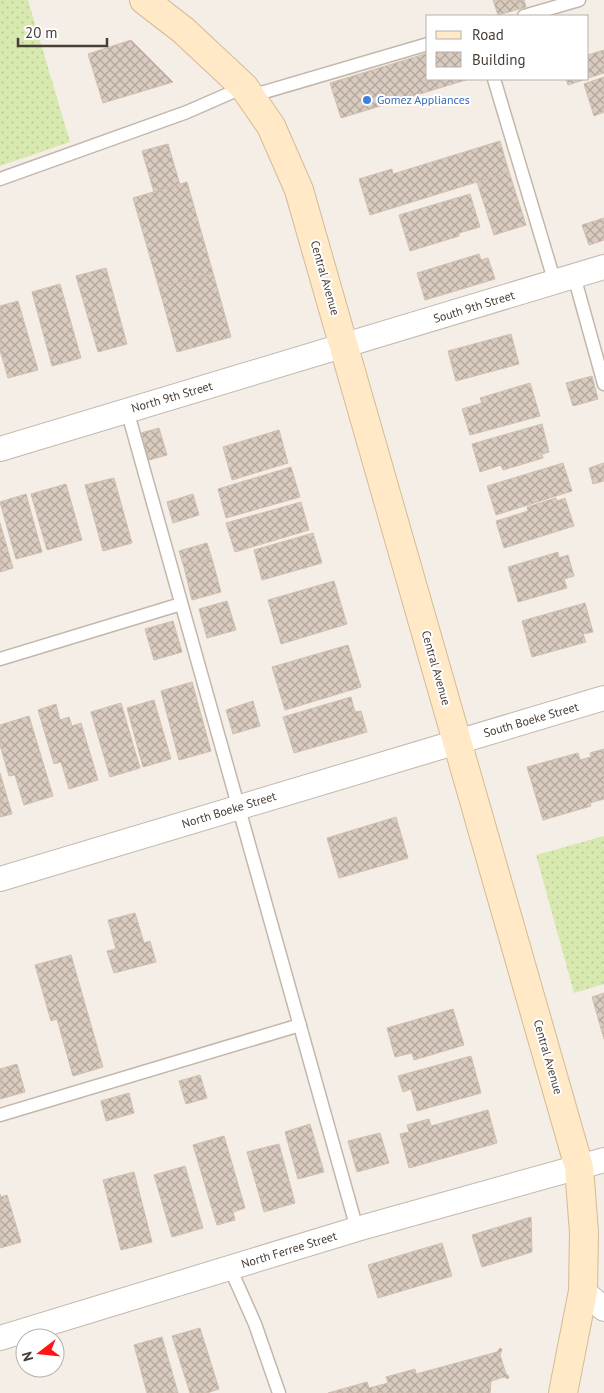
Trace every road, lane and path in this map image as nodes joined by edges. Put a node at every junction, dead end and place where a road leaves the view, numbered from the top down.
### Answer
1 (144, 0) edge
2 (579, 0) edge
3 (527, 15) edge
4 (426, 45) edge
5 (494, 80) edge
6 (247, 91) junction
7 (0, 179) edge
8 (604, 267) edge
9 (564, 279) junction
10 (344, 346) junction
11 (604, 384) edge
12 (127, 410) junction
13 (0, 449) edge
14 (182, 604) junction
15 (0, 659) edge
16 (604, 698) edge
17 (458, 741) junction
18 (238, 808) junction
19 (0, 879) edge
20 (300, 1026) junction
21 (0, 1115) edge
22 (592, 1163) edge
23 (357, 1229) junction
24 (230, 1268) junction
25 (583, 1290) junction
26 (604, 1309) edge
27 (0, 1338) edge
28 (279, 1393) edge
29 (563, 1393) edge

1 - 6 main road, Central Avenue
2 - 3 lane
4 - 6 lane
5 - 9 lane
6 - 7 lane
6 - 10 main road, Central Avenue
8 - 9 street, South 9th Street
9 - 10 street, South 9th Street
9 - 11 lane
10 - 12 street, North 9th Street
10 - 17 main road, Central Avenue
12 - 13 street, North 9th Street
12 - 14 lane
14 - 15 lane
14 - 18 lane
16 - 17 street, South Boeke Street
17 - 18 street, North Boeke Street
17 - 22 main road, Central Avenue
18 - 19 street, North Boeke Street
18 - 20 lane
20 - 21 lane
20 - 23 lane
22 - 23 street, North Ferree Street
22 - 25 main road, Central Avenue
23 - 24 street, North Ferree Street
24 - 27 street, North Ferree Street
24 - 28 lane
25 - 26 street
25 - 29 main road, Central Avenue

